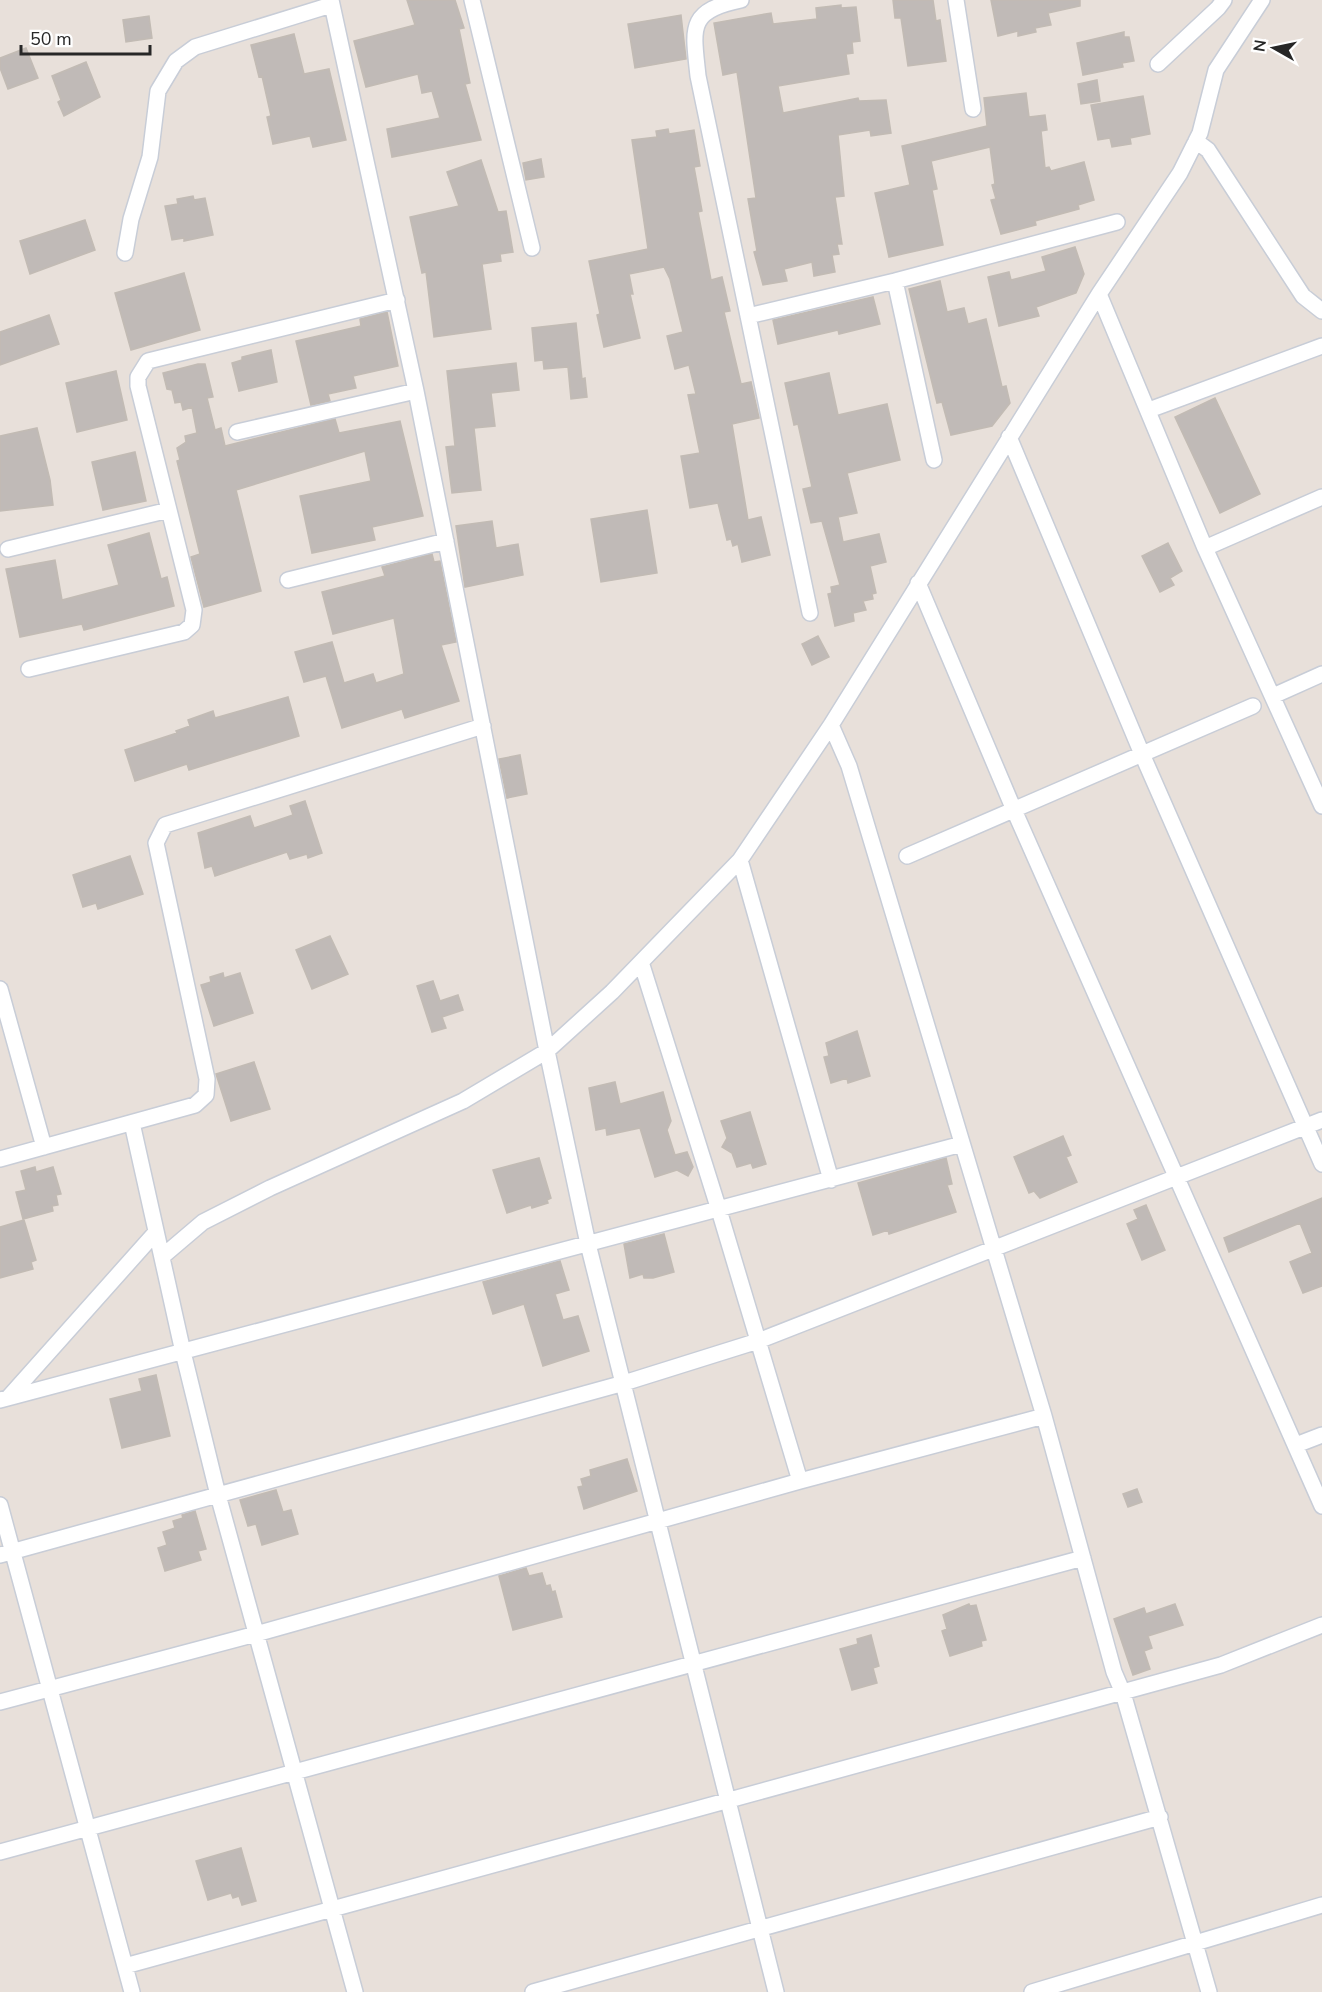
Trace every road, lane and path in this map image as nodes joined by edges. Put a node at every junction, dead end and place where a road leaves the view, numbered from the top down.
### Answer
1 (472, 0) edge
2 (741, 0) edge
3 (956, 0) edge
4 (1224, 0) edge
5 (1262, 0) edge
6 (331, 2) edge
7 (1158, 64) dead end
8 (973, 109) dead end
9 (1196, 141) junction
10 (1117, 222) dead end
11 (532, 248) dead end
12 (125, 253) dead end
13 (895, 281) junction
14 (1099, 294) junction
15 (397, 300) junction
16 (1322, 311) edge
17 (748, 316) junction
18 (1322, 346) edge
19 (416, 391) junction
20 (1149, 410) junction
21 (237, 432) dead end
22 (1009, 437) junction
23 (934, 460) dead end
24 (1322, 497) edge
25 (169, 510) junction
26 (446, 541) junction
27 (1205, 548) junction
28 (8, 549) dead end
29 (288, 580) dead end
30 (918, 583) junction
31 (810, 613) dead end
32 (29, 669) dead end
33 (1322, 674) edge
34 (1274, 696) junction
35 (1253, 706) dead end
36 (831, 725) junction
37 (483, 726) junction
38 (1142, 754) junction
39 (1322, 806) edge
40 (1014, 810) junction
41 (907, 856) dead end
42 (740, 860) junction
43 (641, 962) junction
44 (0, 989) edge
45 (547, 1051) junction
46 (1322, 1120) edge
47 (132, 1123) junction
48 (1305, 1126) junction
49 (962, 1144) junction
50 (44, 1147) junction
51 (0, 1159) edge
52 (1322, 1164) edge
53 (1179, 1178) junction
54 (831, 1180) junction
55 (719, 1210) junction
56 (156, 1232) junction
57 (588, 1244) junction
58 (993, 1249) junction
59 (163, 1256) junction
60 (758, 1341) junction
61 (183, 1352) junction
62 (624, 1383) junction
63 (4, 1399) edge
64 (1044, 1416) junction
65 (1322, 1435) edge
66 (1296, 1445) junction
67 (800, 1481) junction
68 (218, 1495) junction
69 (0, 1505) edge
70 (1322, 1506) edge
71 (659, 1522) junction
72 (6, 1553) edge
73 (1083, 1558) junction
74 (1322, 1625) edge
75 (256, 1634) junction
76 (694, 1664) junction
77 (49, 1688) junction
78 (1123, 1693) junction
79 (0, 1702) edge
80 (294, 1773) junction
81 (728, 1801) junction
82 (1160, 1817) junction
83 (87, 1829) junction
84 (0, 1852) edge
85 (1322, 1905) edge
86 (334, 1909) junction
87 (760, 1929) junction
88 (1194, 1944) junction
89 (125, 1966) junction
90 (132, 1992) edge
91 (355, 1992) edge
92 (533, 1992) edge
93 (776, 1992) edge
94 (1032, 1992) edge
95 (1209, 1992) edge

1 - 11 street
2 - 17 street
3 - 8 street
4 - 7 street
5 - 9 street
6 - 12 street
6 - 15 street
9 - 14 street
9 - 16 street
10 - 13 street
13 - 17 street
13 - 23 street
14 - 20 street
14 - 22 street
15 - 19 street
15 - 25 street
17 - 31 street
18 - 20 street
19 - 21 street
19 - 26 street
20 - 27 street
22 - 30 street
22 - 38 street
24 - 27 street
25 - 28 street
25 - 32 street
26 - 29 street
26 - 37 street
27 - 34 street
30 - 36 street
30 - 40 street
33 - 34 street
34 - 39 street
35 - 38 street
36 - 42 street
36 - 49 street
37 - 45 street
37 - 47 street
38 - 40 street
38 - 48 street
40 - 41 street
40 - 53 street
42 - 43 street
42 - 54 street
43 - 45 street
43 - 55 street
44 - 50 street
45 - 57 street
45 - 59 street
46 - 48 street
47 - 50 street
47 - 56 street
48 - 52 street
48 - 53 street
49 - 54 street
49 - 58 street
50 - 51 street
53 - 58 street
53 - 66 street
54 - 55 street
55 - 57 street
55 - 60 street
56 - 59 street
56 - 63 street
57 - 61 street
57 - 62 street
58 - 60 street
58 - 64 street
59 - 61 street
60 - 62 street
60 - 67 street
61 - 63 street
61 - 68 street
62 - 68 street
62 - 71 street
64 - 67 street
64 - 73 street
65 - 66 street
66 - 70 street
67 - 71 street
68 - 72 street
68 - 75 street
69 - 72 street
71 - 75 street
71 - 76 street
72 - 77 street
73 - 76 street
73 - 78 street
74 - 78 street
75 - 77 street
75 - 80 street
76 - 80 street
76 - 81 street
77 - 79 street
77 - 83 street
78 - 81 street
78 - 82 street
80 - 83 street
80 - 86 street
81 - 86 street
81 - 87 street
82 - 87 street
82 - 88 street
83 - 84 street
83 - 89 street
85 - 88 street
86 - 89 street
86 - 91 street
87 - 92 street
87 - 93 street
88 - 94 street
88 - 95 street
89 - 90 street

